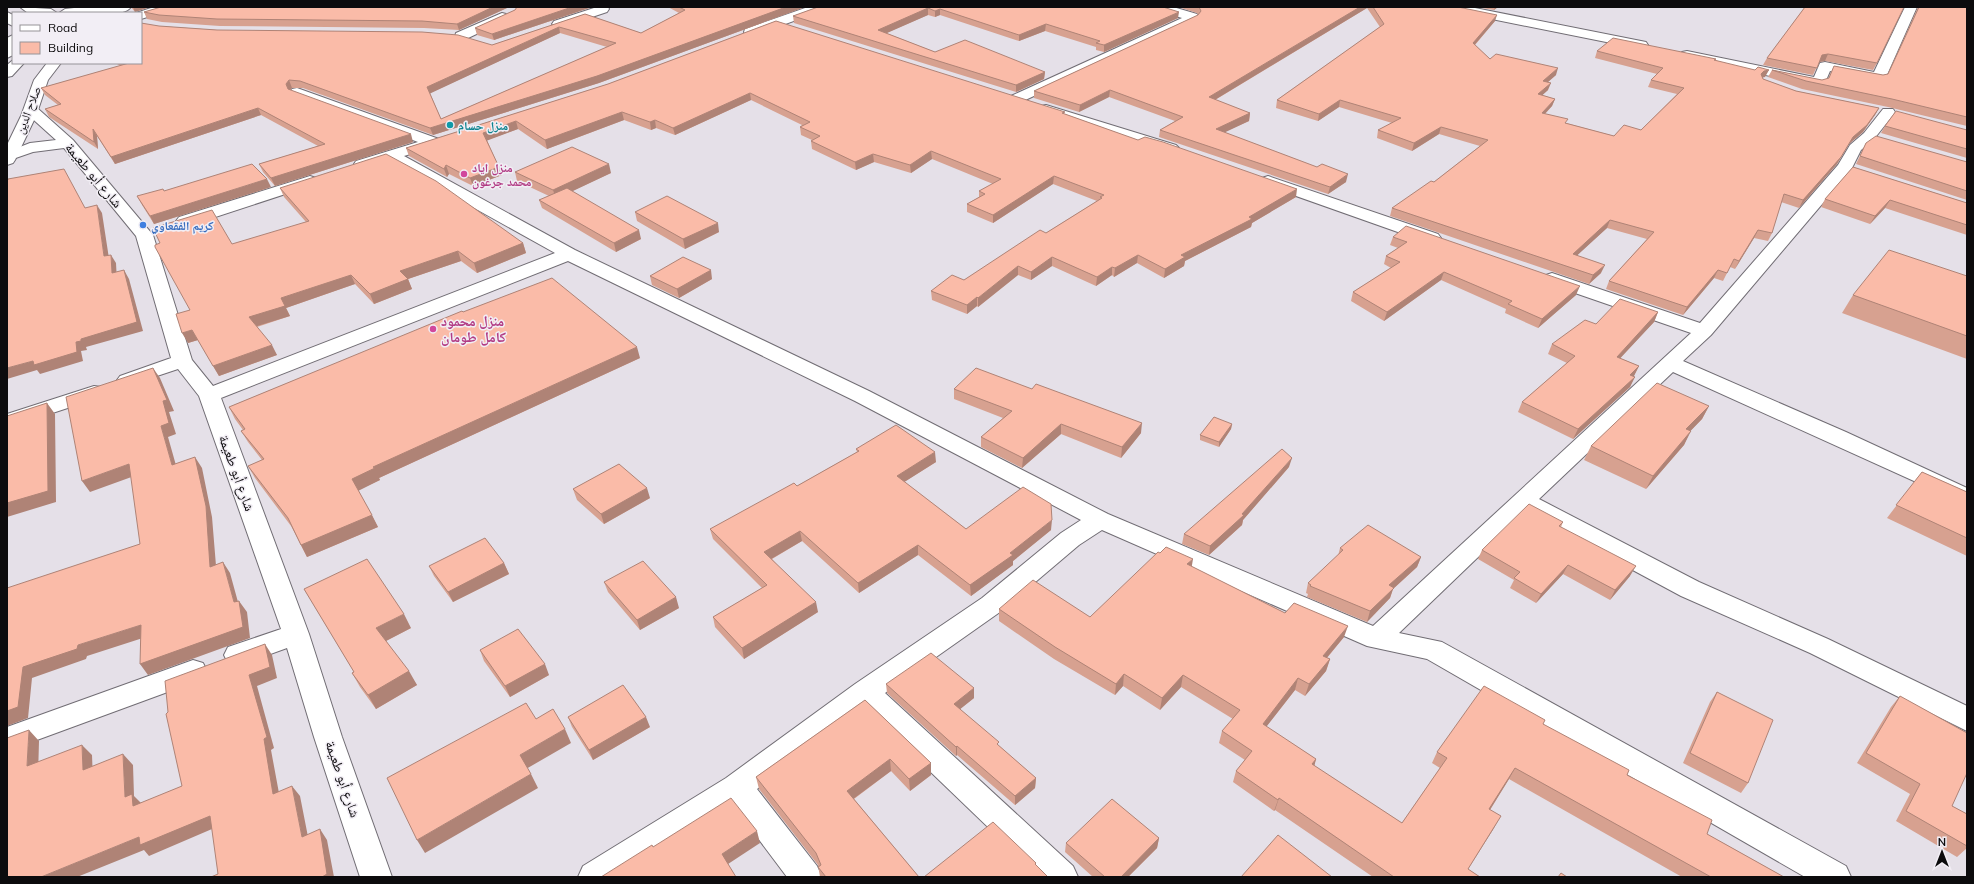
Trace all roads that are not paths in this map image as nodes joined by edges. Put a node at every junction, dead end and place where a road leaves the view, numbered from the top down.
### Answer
1 (26, 7) edge
2 (166, 7) edge
3 (820, 7) edge
4 (1160, 7) edge
5 (1453, 7) edge
6 (1911, 7) edge
7 (603, 9) dead end
8 (112, 10) edge
9 (42, 12) edge
10 (80, 12) edge
11 (512, 12) edge
12 (142, 15) edge
13 (142, 23) edge
14 (776, 23) junction
15 (155, 26) edge
16 (544, 29) edge
17 (798, 30) edge
18 (446, 35) edge
19 (461, 36) junction
20 (739, 37) edge
21 (12, 41) edge
22 (481, 42) edge
23 (1654, 48) edge
24 (1677, 53) edge
25 (7, 54) edge
26 (16, 64) edge
27 (53, 64) edge
28 (1755, 69) junction
29 (7, 73) edge
30 (1784, 89) edge
31 (297, 92) edge
32 (1873, 109) edge
33 (31, 110) junction
34 (448, 137) edge
35 (68, 142) junction
36 (433, 142) junction
37 (1183, 152) edge
38 (391, 155) junction
39 (8, 159) edge
40 (346, 169) edge
41 (1251, 175) edge
42 (324, 176) edge
43 (174, 225) edge
44 (1447, 243) edge
45 (569, 254) junction
46 (1538, 274) edge
47 (1704, 331) junction
48 (182, 361) junction
49 (1670, 363) junction
50 (209, 395) junction
51 (7, 422) edge
52 (1967, 497) edge
53 (1523, 501) junction
54 (1100, 520) junction
55 (296, 634) junction
56 (1376, 639) junction
57 (865, 692) junction
58 (1967, 719) edge
59 (7, 739) edge
60 (737, 786) junction
61 (376, 877) edge
62 (594, 877) edge
63 (806, 877) edge
64 (1062, 877) edge
65 (1835, 877) edge

1 - 9 main road
2 - 12 main road
3 - 14 main road
4 - 37 main road
5 - 23 main road
6 - 28 main road
7 - 16 main road
8 - 10 main road
11 - 19 main road
13 - 15 main road
14 - 17 main road
14 - 20 main road
18 - 19 main road
19 - 22 main road
21 - 25 main road
24 - 28 main road
26 - 29 main road
27 - 33 main road, صلاح الدين
28 - 30 main road
31 - 36 main road
32 - 47 main road
33 - 35 main road, شارع أبو طعيمة
33 - 39 main road, صلاح الدين
34 - 36 main road
35 - 39 main road
35 - 48 main road, شارع أبو طعيمة
36 - 38 main road
38 - 40 main road
38 - 45 main road
41 - 44 main road
42 - 43 main road
45 - 50 main road
45 - 54 main road
46 - 47 main road
47 - 49 main road
48 - 50 main road, شارع أبو طعيمة
48 - 51 main road
49 - 52 main road
49 - 53 main road
50 - 55 main road, شارع أبو طعيمة
53 - 56 main road
53 - 58 main road
54 - 56 main road
54 - 57 main road
55 - 59 main road
55 - 61 main road, شارع أبو طعيمة
56 - 65 main road
57 - 60 main road
57 - 64 main road
60 - 62 main road
60 - 63 main road

